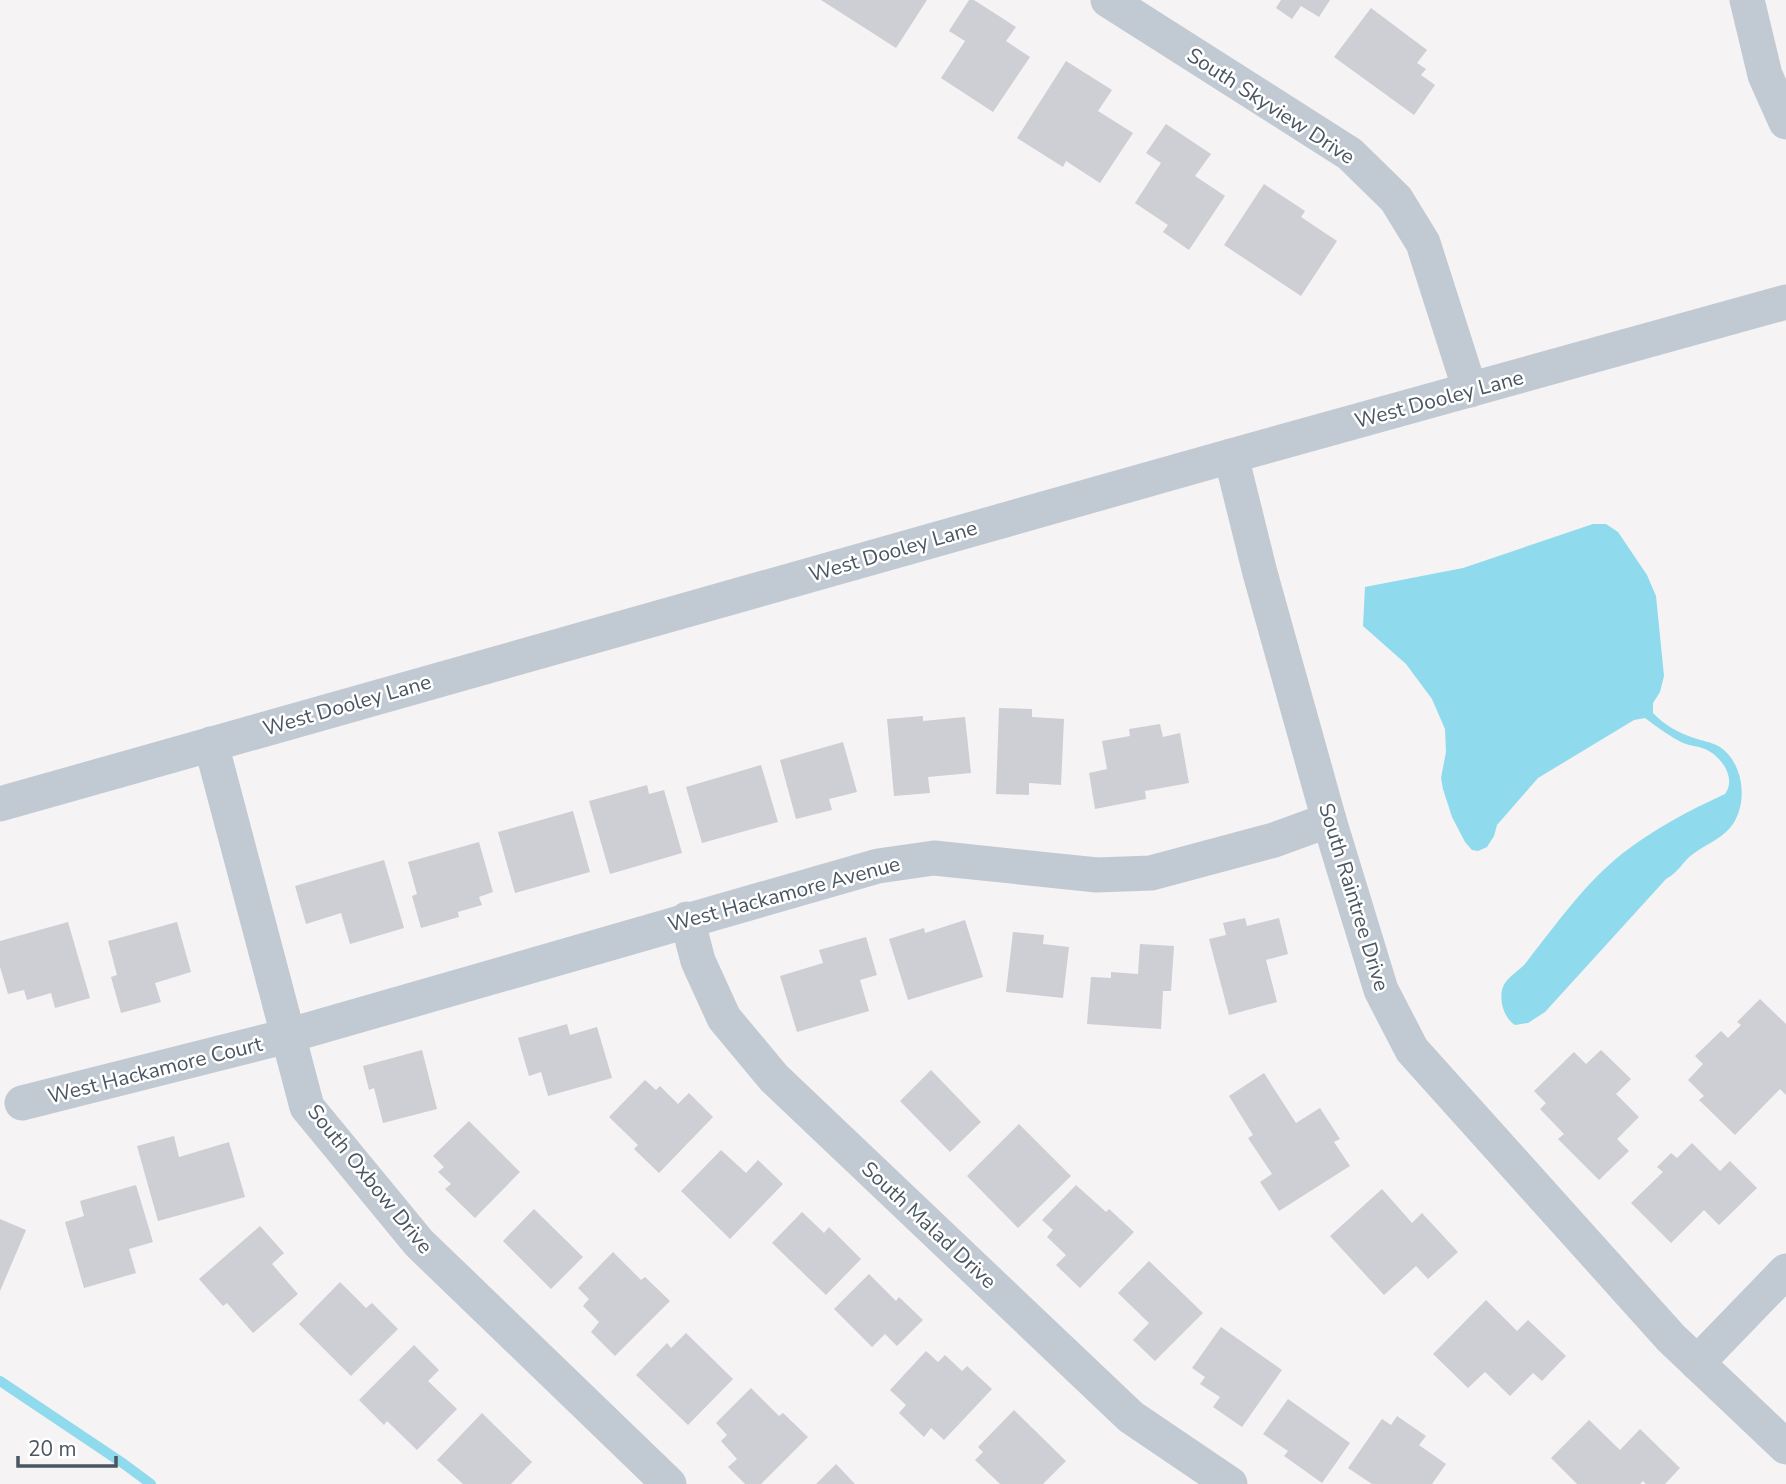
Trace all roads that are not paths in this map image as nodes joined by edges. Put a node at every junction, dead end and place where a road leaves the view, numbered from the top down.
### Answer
1 (1108, 0) edge
2 (1747, 0) edge
3 (1786, 122) edge
4 (1786, 302) edge
5 (1470, 390) junction
6 (1231, 456) junction
7 (211, 744) junction
8 (0, 804) edge
9 (1329, 820) junction
10 (687, 919) junction
11 (287, 1036) junction
12 (22, 1103) dead end
13 (1786, 1271) edge
14 (1698, 1363) junction
15 (1786, 1447) edge
16 (669, 1484) edge
17 (1230, 1484) edge

1 - 5 street, South Skyview Drive
2 - 3 street
4 - 5 street, West Dooley Lane
5 - 6 street, West Dooley Lane
6 - 7 street, West Dooley Lane
6 - 9 street, South Raintree Drive
7 - 8 street, West Dooley Lane
7 - 11 street, South Oxbow Drive
9 - 10 street, West Hackamore Avenue
9 - 14 street, South Raintree Drive
10 - 11 street, West Hackamore Avenue
10 - 17 street, South Malad Drive
11 - 12 street, West Hackamore Court
11 - 16 street, South Oxbow Drive
13 - 14 street
14 - 15 street, South Raintree Drive

